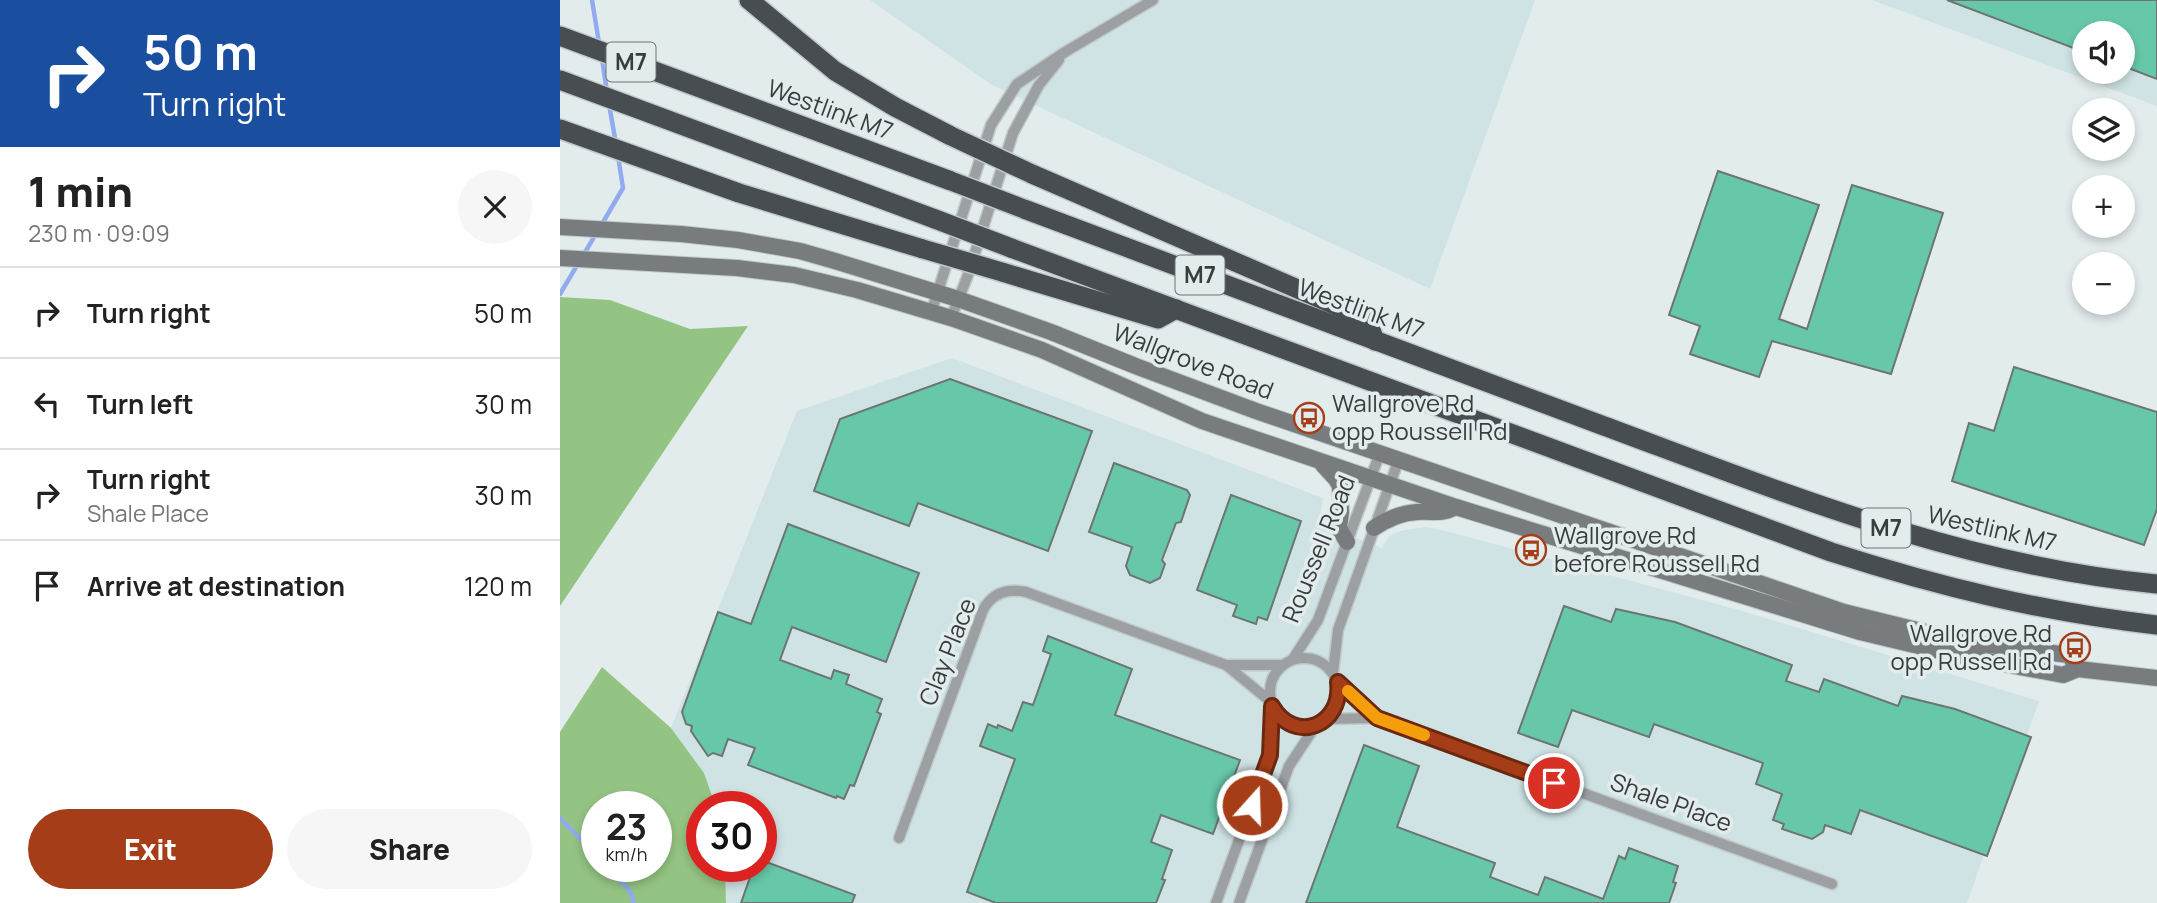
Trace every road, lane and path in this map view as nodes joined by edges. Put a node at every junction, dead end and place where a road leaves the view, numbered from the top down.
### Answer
1 (749, 0) edge
2 (1153, 0) edge
3 (560, 36) edge
4 (1065, 52) junction
5 (560, 80) edge
6 (560, 129) edge
7 (560, 227) edge
8 (560, 258) edge
9 (938, 292) junction
10 (958, 299) junction
11 (1176, 309) junction
12 (931, 313) junction
13 (951, 318) junction
14 (1375, 341) junction
15 (1380, 453) junction
16 (1399, 459) junction
17 (1320, 461) junction
18 (1370, 478) junction
19 (1390, 486) junction
20 (1456, 507) junction
21 (1374, 528) junction
22 (1347, 542) junction
23 (2157, 584) edge
24 (2157, 625) edge
25 (1288, 662) junction
26 (1226, 665) junction
27 (2078, 669) junction
28 (1335, 677) junction
29 (2157, 678) edge
30 (1272, 704) junction
31 (1377, 718) junction
32 (1321, 722) junction
33 (899, 838) dead end
34 (1832, 884) dead end
35 (1216, 903) edge
36 (1238, 903) edge

1 - 14 highway, M7, bridge
2 - 4 street
3 - 14 highway, Westlink M7 / M7, bridge
4 - 9 street
4 - 10 street
5 - 11 highway, M7, bridge
6 - 11 highway, bridge
7 - 9 main road, Wallgrove Road
8 - 12 main road, Wallgrove Road
9 - 10 main road, Wallgrove Road
9 - 12 street
10 - 13 street
10 - 15 main road, Wallgrove Road
11 - 24 highway, M7
12 - 13 main road, Wallgrove Road
13 - 17 main road, Wallgrove Road
14 - 23 highway, Westlink M7 / M7
15 - 16 main road, Wallgrove Road
15 - 18 street, Roussell Road
16 - 19 street, Roussell Road
16 - 27 main road, Wallgrove Road
17 - 18 main road, Wallgrove Road
17 - 22 main road
18 - 19 main road, Wallgrove Road
18 - 22 street, Roussell Road
19 - 20 main road, Wallgrove Road
19 - 21 street, Roussell Road
20 - 21 main road
20 - 27 main road, Wallgrove Road
21 - 28 street, Roussell Road
22 - 25 street, Roussell Road
25 - 26 street, Clay Place
25 - 28 street
25 - 30 street
26 - 30 street, Clay Place
26 - 33 street, Clay Place
27 - 29 main road, Wallgrove Road
28 - 31 street, Shale Place
28 - 32 street
30 - 32 street
30 - 35 street
31 - 32 street, Shale Place
31 - 34 street, Shale Place
32 - 36 street

